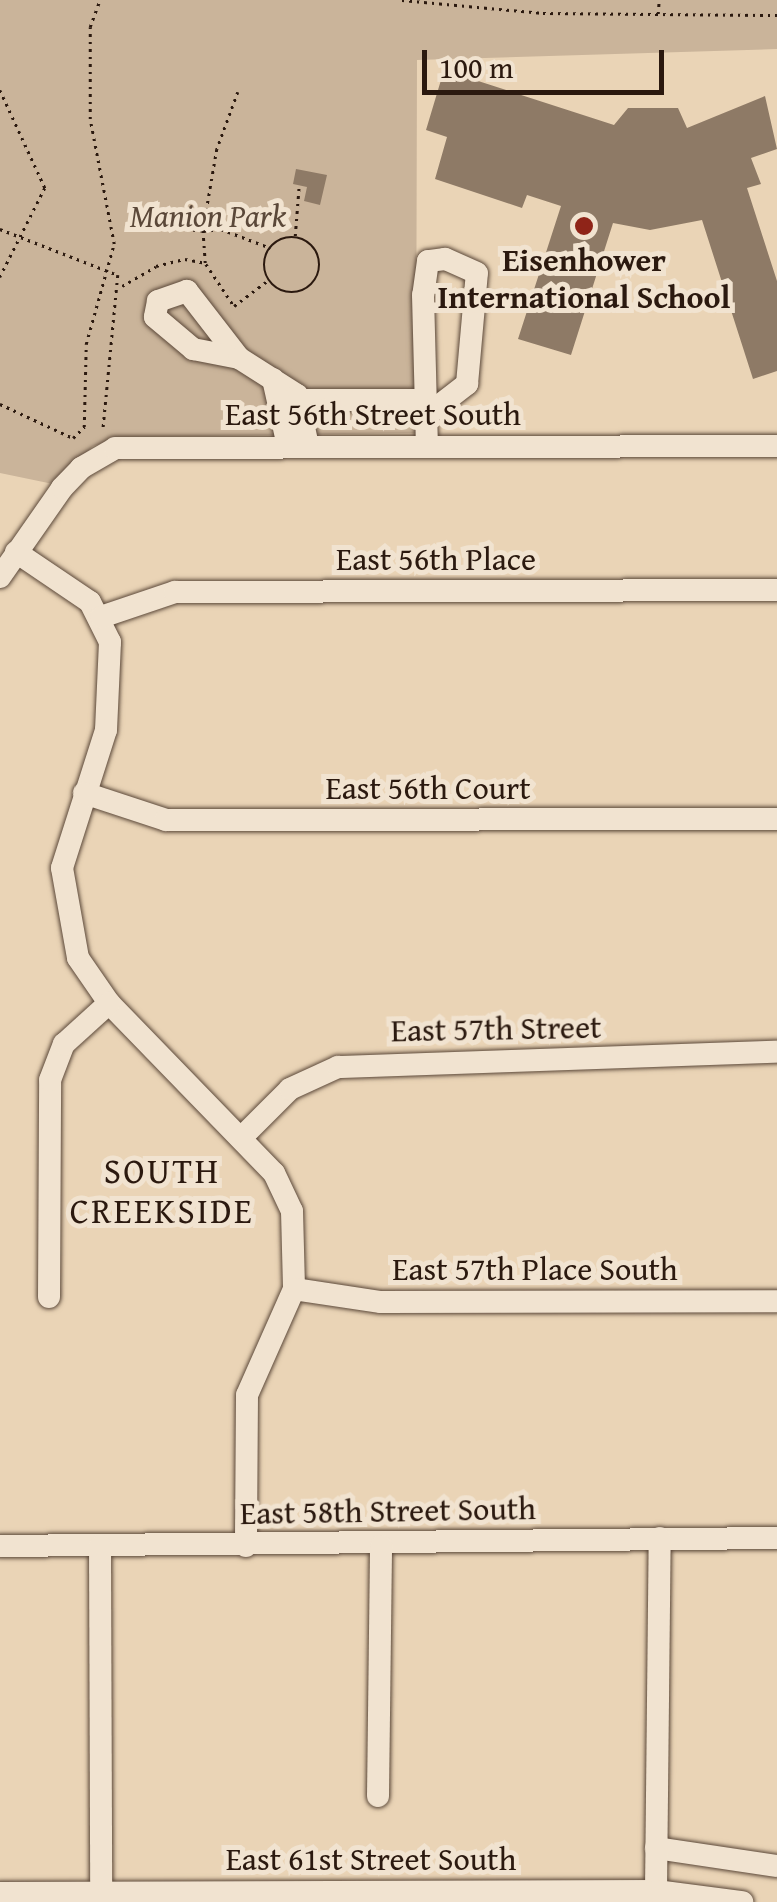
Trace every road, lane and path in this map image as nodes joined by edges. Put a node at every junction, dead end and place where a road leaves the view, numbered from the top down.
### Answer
1 (100, 0) edge
2 (402, 0) edge
3 (659, 0) edge
4 (777, 15) edge
5 (658, 16) junction
6 (0, 90) edge
7 (238, 92) dead end
8 (299, 185) dead end
9 (0, 229) edge
10 (190, 230) dead end
11 (204, 231) junction
12 (25, 237) junction
13 (295, 238) junction
14 (271, 248) junction
15 (205, 263) junction
16 (105, 268) junction
17 (0, 277) edge
18 (268, 280) junction
19 (120, 287) junction
20 (239, 358) dead end
21 (274, 378) junction
22 (300, 400) junction
23 (0, 404) edge
24 (425, 408) junction
25 (102, 440) dead end
26 (298, 446) junction
27 (427, 446) junction
28 (777, 446) edge
29 (16, 552) junction
30 (0, 577) edge
31 (777, 590) edge
32 (101, 617) junction
33 (84, 793) junction
34 (777, 819) edge
35 (109, 1004) junction
36 (777, 1052) edge
37 (240, 1138) junction
38 (294, 1289) junction
39 (49, 1297) dead end
40 (777, 1301) edge
41 (660, 1538) junction
42 (777, 1538) edge
43 (0, 1546) edge
44 (100, 1546) junction
45 (246, 1546) junction
46 (381, 1546) junction
47 (378, 1796) dead end
48 (656, 1848) junction
49 (777, 1866) edge
50 (656, 1891) junction
51 (0, 1893) edge
52 (101, 1893) junction
53 (742, 1902) edge

1 - 16 path
2 - 5 path
3 - 5 path
4 - 5 path
6 - 12 path
7 - 11 path
8 - 13 path
9 - 12 path
10 - 11 path
11 - 14 path
11 - 15 path
12 - 16 path
12 - 17 path
13 - 14 path
13 - 18 path
14 - 18 path
15 - 18 path
15 - 19 path
16 - 19 path
16 - 23 path
19 - 25 path
20 - 21 street
21 - 22 street
21 - 26 street
22 - 24 street
22 - 26 street
24 - 24 street
24 - 27 street
26 - 27 street, East 56th Street South
26 - 29 street, East 56th Street South
27 - 28 street, East 56th Street South
29 - 30 street
29 - 32 street
31 - 32 street, East 56th Place
32 - 33 street
33 - 34 street, East 56th Court
33 - 35 street
35 - 37 street
35 - 39 street
36 - 37 street, East 57th Street
37 - 38 street
38 - 40 street, East 57th Place South
38 - 45 street
41 - 42 street, East 58th Street South
41 - 46 street, East 58th Street South
41 - 48 street
43 - 44 street, East 58th Street South
44 - 45 street, East 58th Street South
44 - 52 street
45 - 46 street, East 58th Street South
46 - 47 street
48 - 49 street
48 - 50 street
50 - 52 street, East 61st Street South
50 - 53 street, East 61st Street South
51 - 52 street, East 61st Street South

